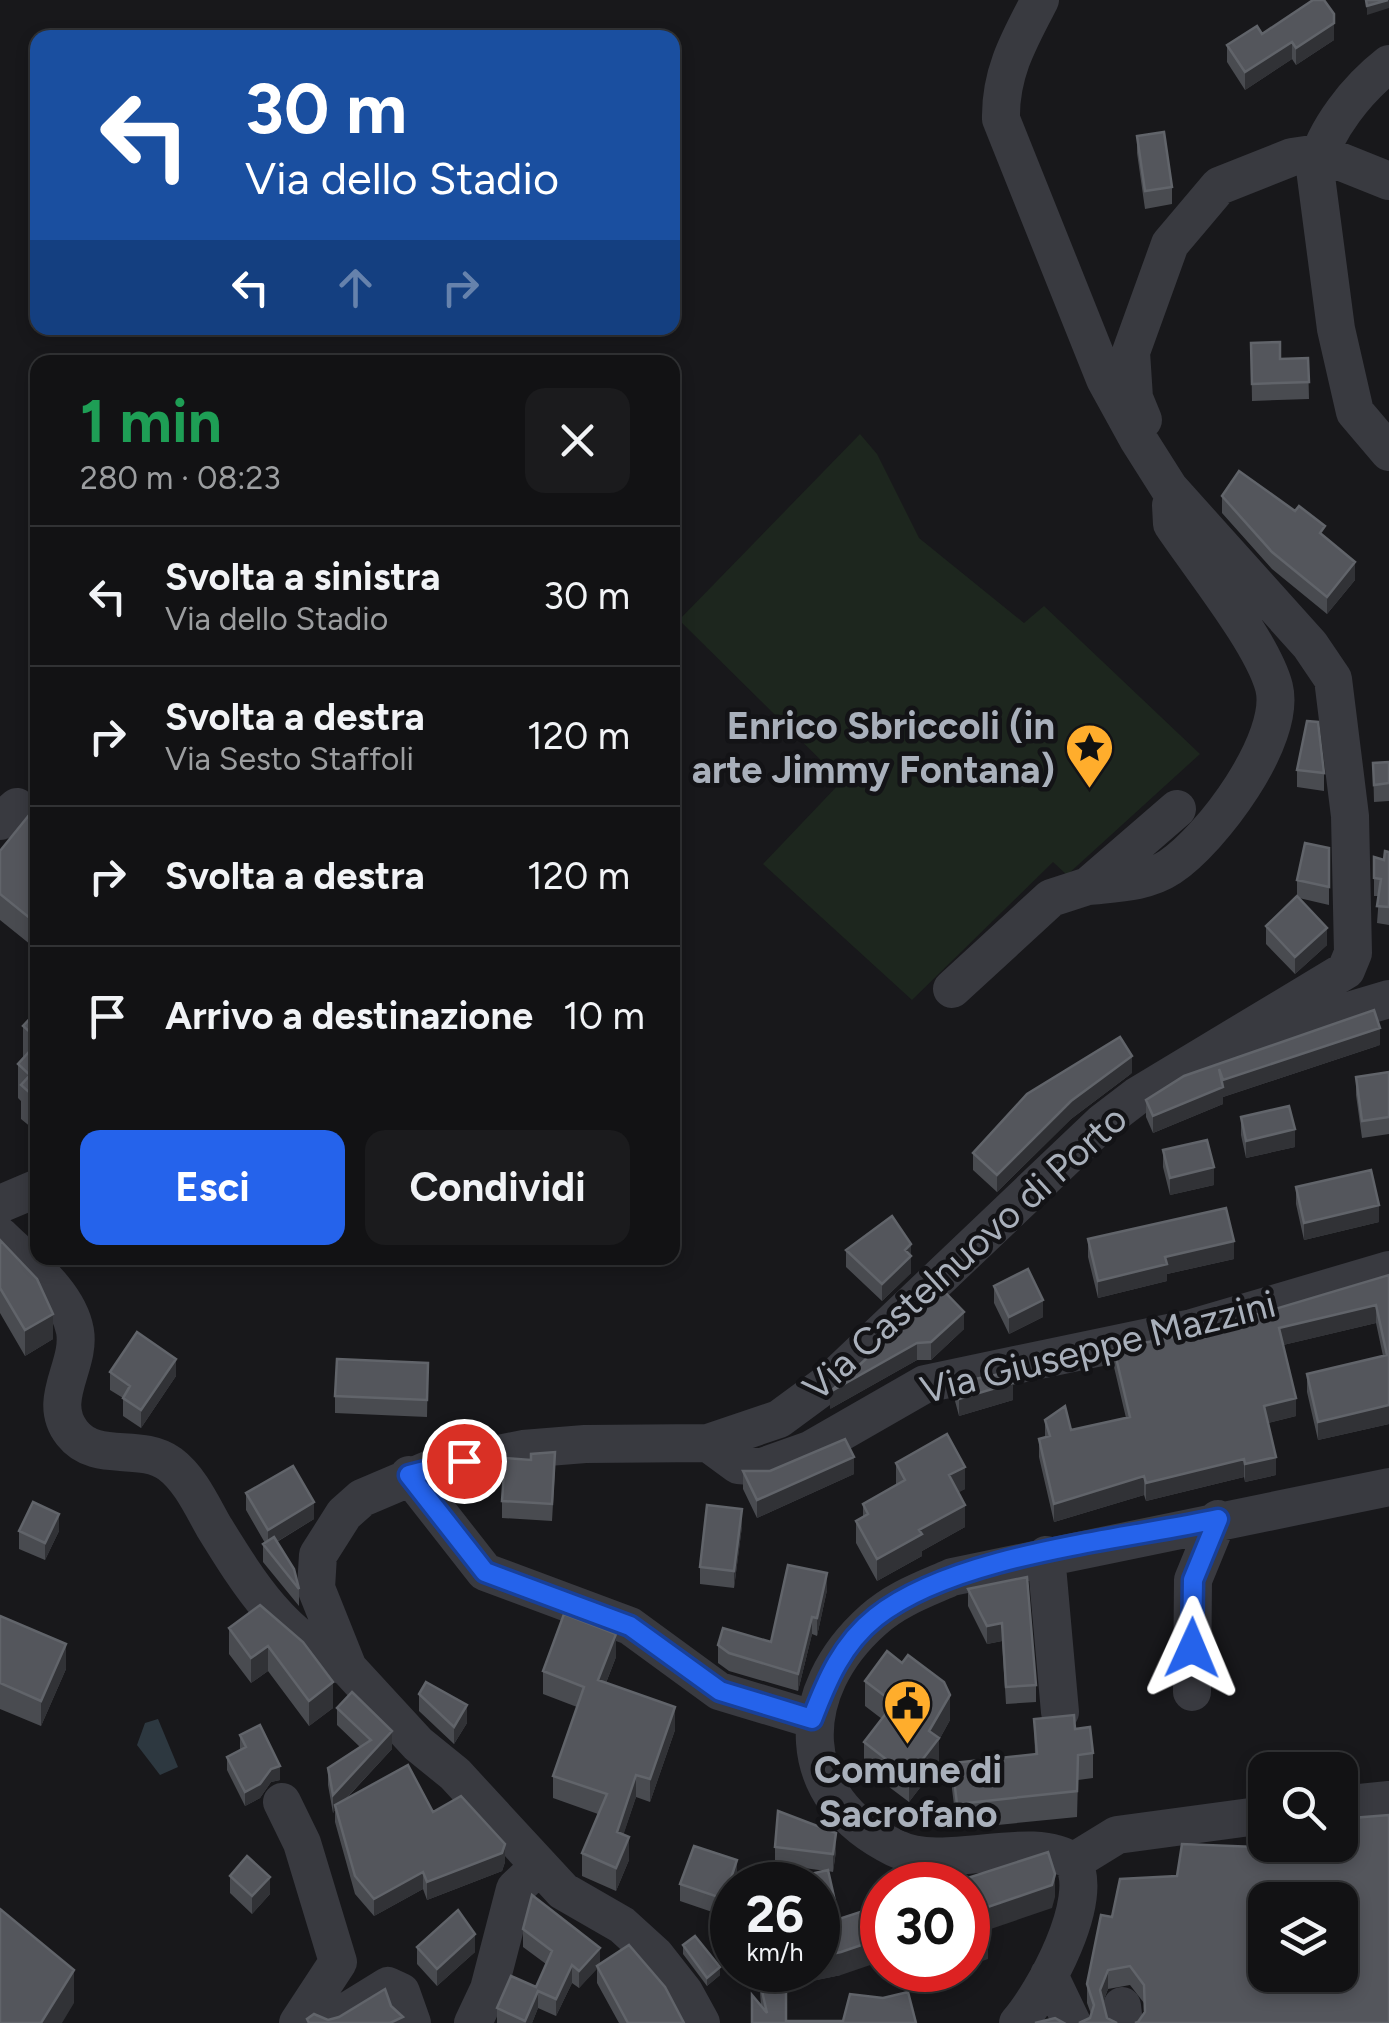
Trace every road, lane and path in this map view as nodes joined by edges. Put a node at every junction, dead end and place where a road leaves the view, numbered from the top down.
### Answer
1 (1040, 0) edge
2 (1389, 64) edge
3 (1319, 153) junction
4 (1389, 181) edge
5 (1389, 452) edge
6 (1169, 488) junction
7 (1177, 808) dead end
8 (1088, 886) junction
9 (952, 988) dead end
10 (1389, 1000) edge
11 (1137, 1096) junction
12 (30, 1191) edge
13 (0, 1204) edge
14 (0, 1236) edge
15 (1389, 1270) edge
16 (708, 1442) junction
17 (409, 1475) junction
18 (1389, 1487) edge
19 (1218, 1519) junction
20 (1046, 1554) junction
21 (348, 1668) junction
22 (1192, 1692) dead end
23 (1060, 1712) edge
24 (812, 1719) junction
25 (1389, 1800) edge
26 (282, 1802) dead end
27 (1358, 1803) edge
28 (1248, 1817) edge
29 (1073, 1862) junction
30 (538, 1866) junction
31 (1049, 1975) junction
32 (298, 2023) edge
33 (328, 2023) edge
34 (412, 2023) edge
35 (474, 2023) edge
36 (701, 2023) edge
37 (1018, 2023) edge
38 (1072, 2023) edge

1 - 6 street, Via Castelnuovo di Porto
2 - 3 street
3 - 4 street
3 - 5 street
3 - 6 street
6 - 8 street
6 - 11 street, Via Castelnuovo di Porto
7 - 8 street
8 - 9 street
10 - 11 street
11 - 16 street, Via Castelnuovo di Porto
12 - 13 street
14 - 21 street
15 - 16 street, Via Giuseppe Mazzini
16 - 17 street, Via Castelnuovo di Porto
17 - 21 street, Via Castelnuovo di Porto
17 - 24 street
18 - 19 street
19 - 20 street
19 - 22 street
20 - 23 street
20 - 24 street
21 - 30 street, Via Castelnuovo di Porto
24 - 29 street
25 - 27 street
26 - 32 street
28 - 29 street
29 - 31 street
30 - 35 street
30 - 36 street, Via Castelnuovo di Porto
31 - 37 street
31 - 38 street
33 - 34 street

